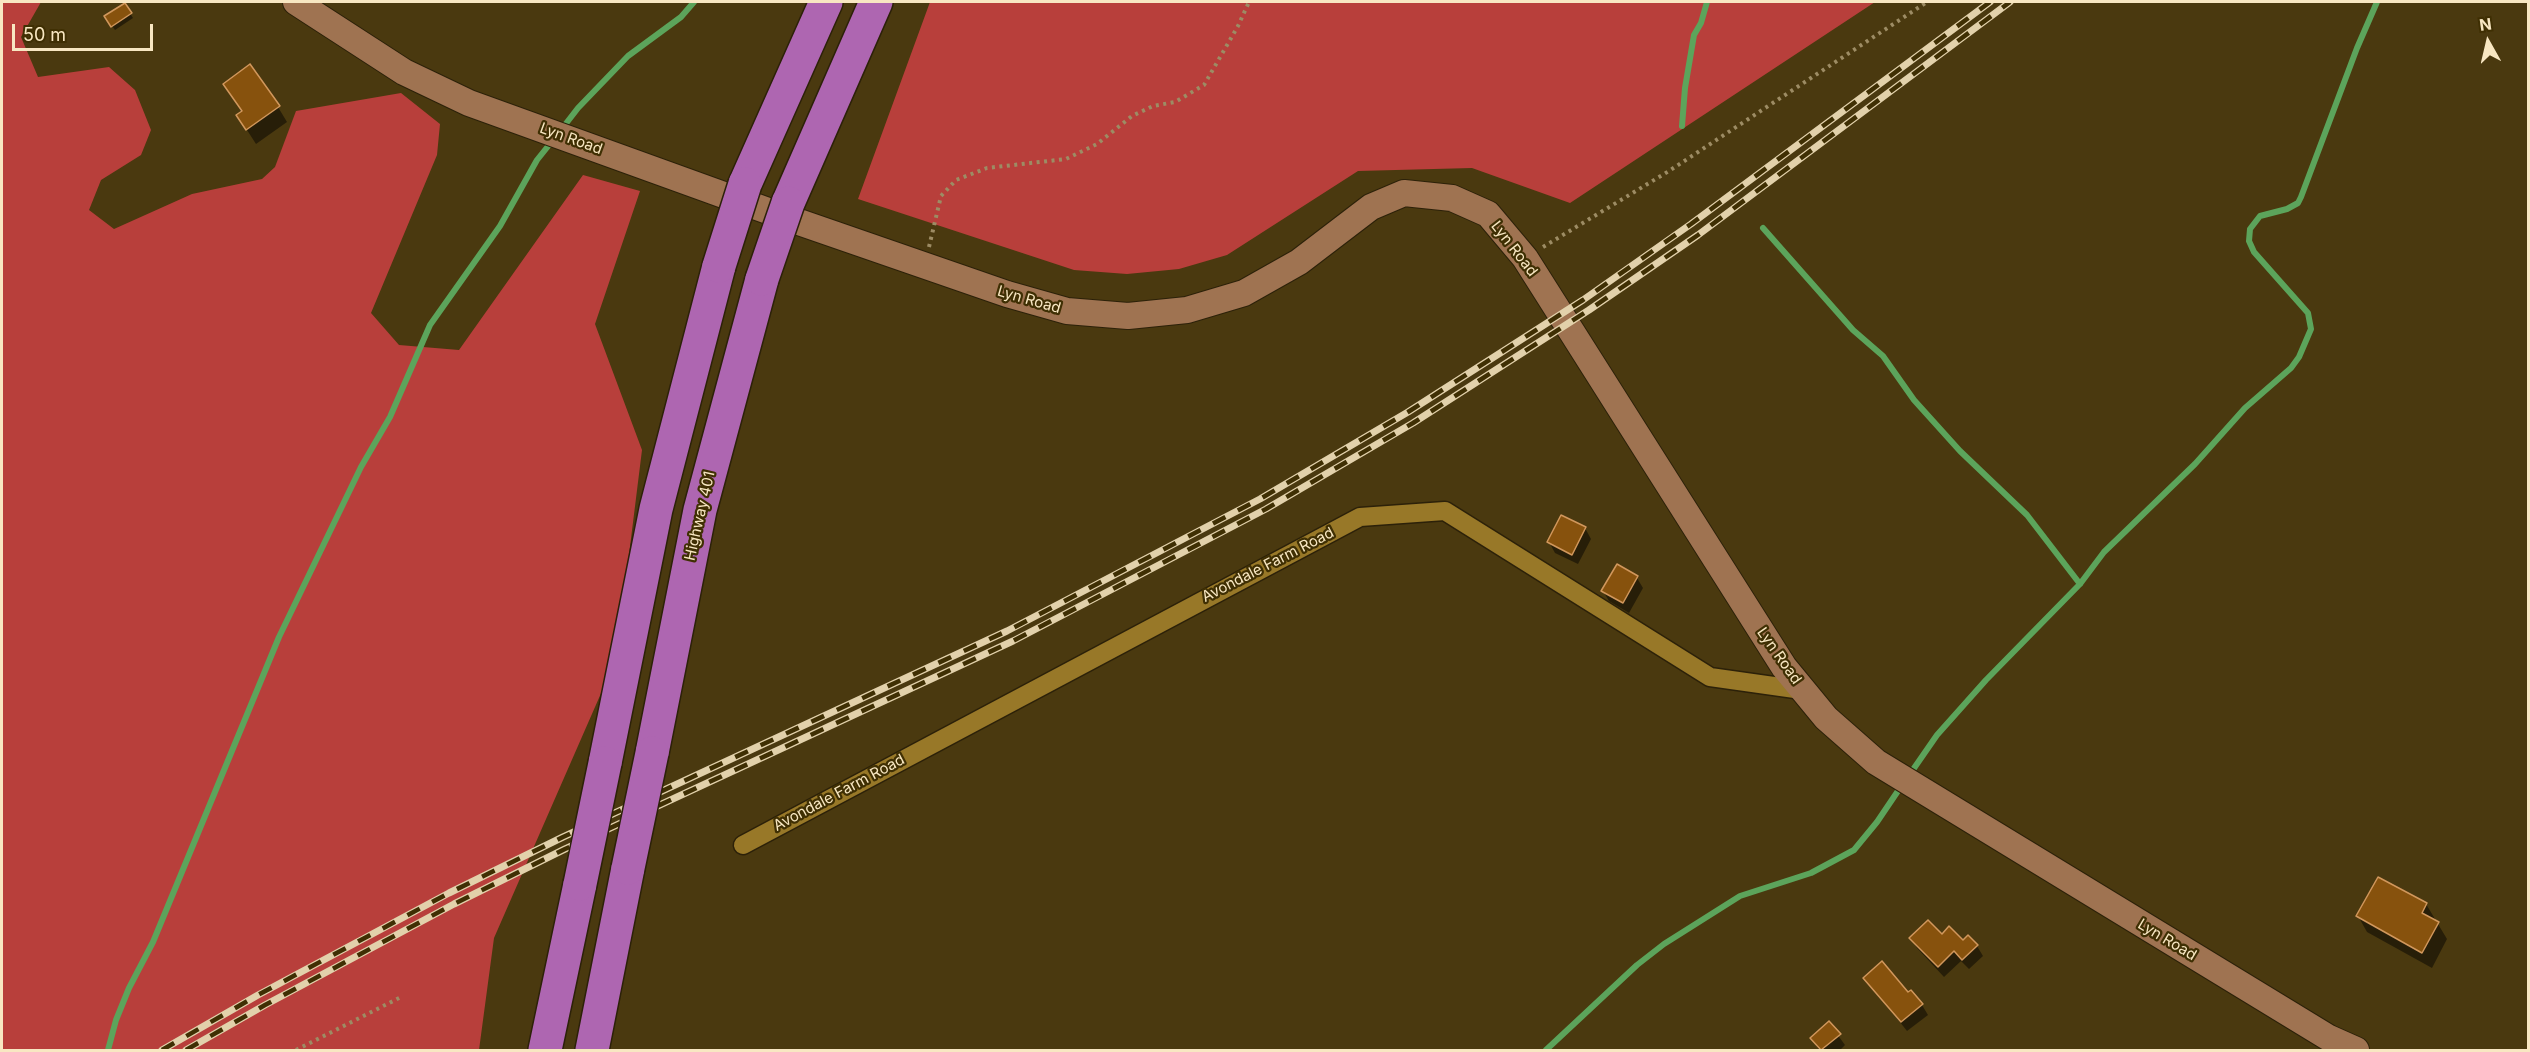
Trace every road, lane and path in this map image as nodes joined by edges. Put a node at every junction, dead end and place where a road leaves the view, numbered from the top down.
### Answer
1 (296, 2) edge
2 (826, 2) edge
3 (876, 2) edge
4 (1249, 2) edge
5 (1927, 2) edge
6 (1525, 258) junction
7 (923, 265) junction
8 (1803, 690) junction
9 (743, 844) dead end
10 (403, 996) dead end
11 (296, 1050) edge
12 (545, 1050) edge
13 (592, 1050) edge
14 (2356, 1050) edge

1 - 7 main road, Lyn Road
2 - 12 highway, bridge
3 - 13 highway, Highway 401, bridge
4 - 7 path
5 - 6 path
6 - 7 main road, Lyn Road
6 - 8 main road, Lyn Road
8 - 9 street, Avondale Farm Road
8 - 14 main road, Lyn Road
10 - 11 path

